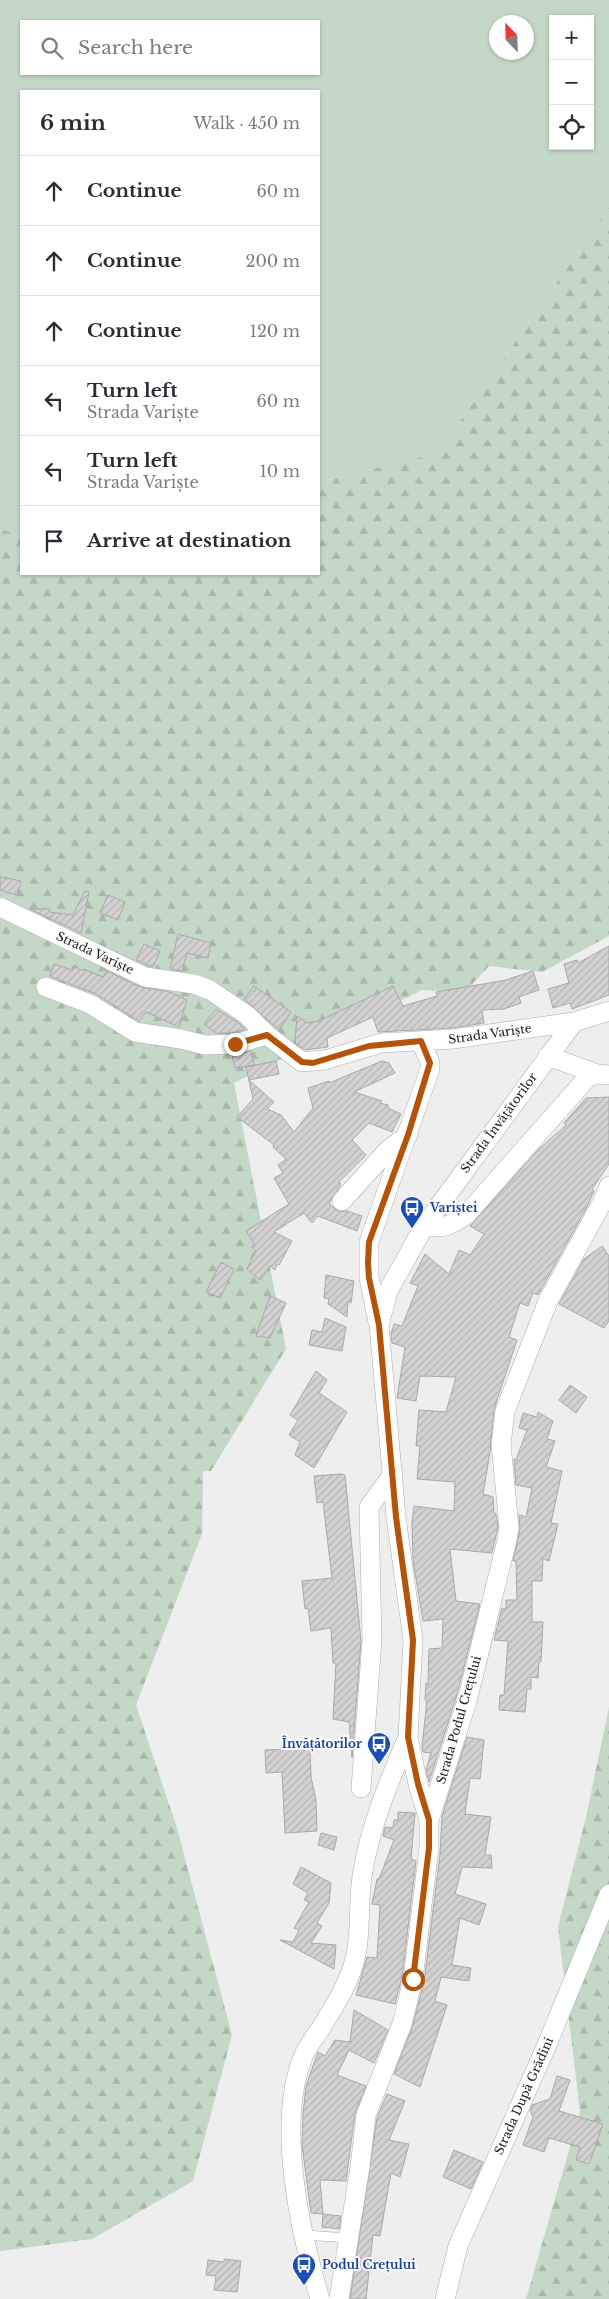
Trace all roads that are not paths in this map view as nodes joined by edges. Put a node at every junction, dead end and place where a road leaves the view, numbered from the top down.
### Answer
1 (0, 907) edge
2 (46, 987) dead end
3 (609, 1011) edge
4 (574, 1022) junction
5 (267, 1035) junction
6 (421, 1041) junction
7 (548, 1056) junction
8 (603, 1074) edge
9 (408, 1135) junction
10 (609, 1186) edge
11 (342, 1201) dead end
12 (424, 1225) junction
13 (379, 1325) junction
14 (393, 1474) junction
15 (408, 1737) junction
16 (361, 1788) dead end
17 (429, 1820) junction
18 (609, 1894) edge
19 (304, 2235) junction
20 (349, 2238) junction
21 (320, 2299) edge
22 (339, 2299) edge
23 (445, 2299) edge

1 - 5 street, Strada Variște
2 - 5 street
3 - 4 street, Strada Variște
4 - 6 street, Strada Variște
4 - 7 street, Strada Învățătorilor
5 - 6 street, Strada Variște
6 - 9 street
7 - 8 street
7 - 12 street, Strada Învățătorilor
8 - 12 street
9 - 11 street
9 - 13 street
10 - 17 street, Strada Podul Crețului
12 - 13 street, Strada Învățătorilor
13 - 14 street, Strada Învățătorilor
14 - 15 street, Strada Învățătorilor
14 - 16 street
15 - 17 street, Strada Învățătorilor
15 - 19 street, Strada Învățătorilor
17 - 20 street, Strada Podul Crețului
18 - 23 street, Strada După Grădini
19 - 20 lane
19 - 21 street, Strada Învățătorilor
20 - 22 street, Strada Podul Crețului

